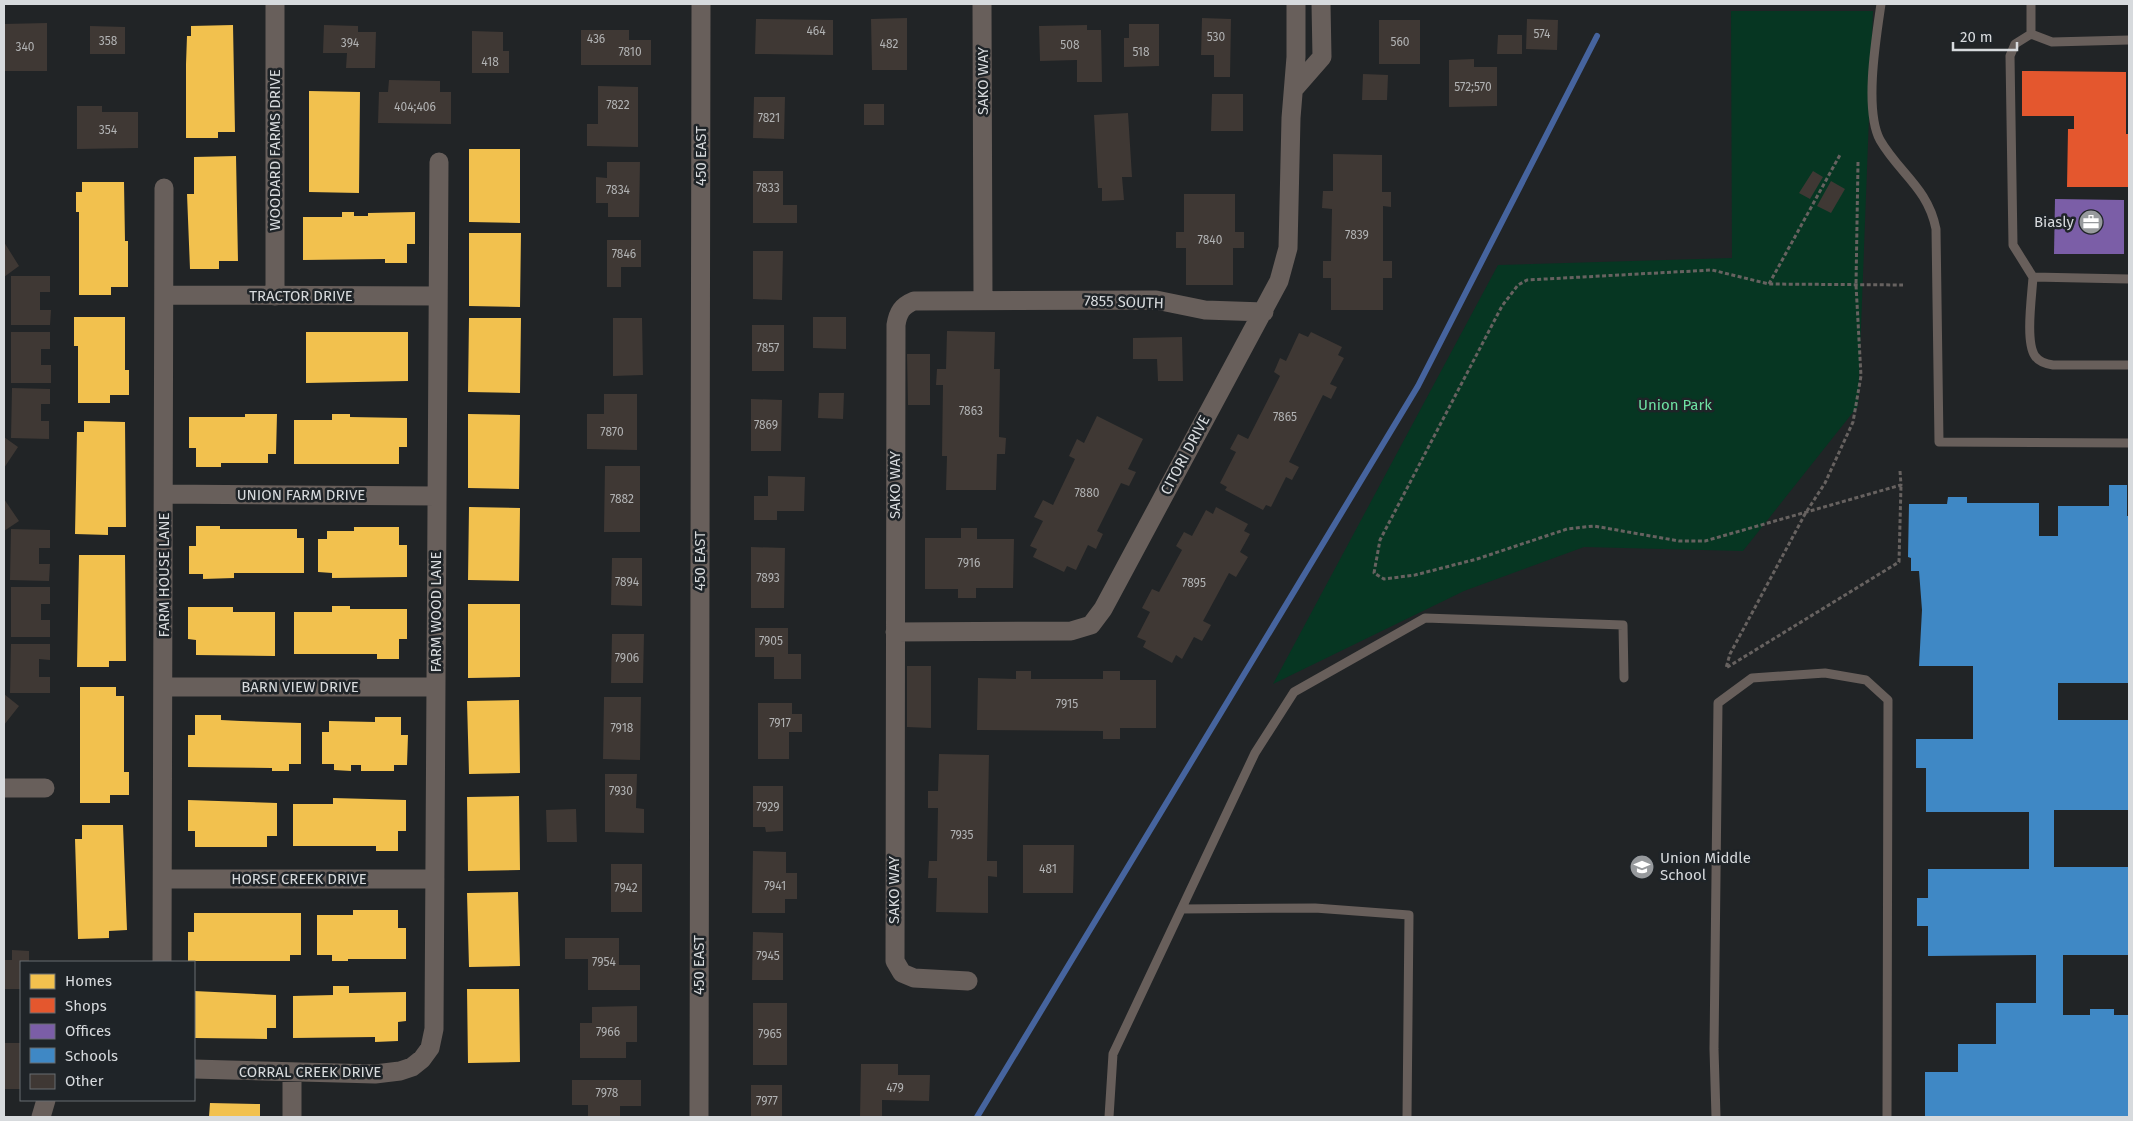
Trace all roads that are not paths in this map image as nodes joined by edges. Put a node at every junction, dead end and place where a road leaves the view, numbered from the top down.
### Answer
1 (274, 4) edge
2 (701, 4) edge
3 (982, 4) edge
4 (1296, 4) edge
5 (1321, 4) edge
6 (1880, 4) edge
7 (2031, 4) edge
8 (2031, 34) junction
9 (2129, 40) edge
10 (1294, 89) junction
11 (439, 162) dead end
12 (164, 188) dead end
13 (2033, 277) junction
14 (2129, 279) edge
15 (164, 295) junction
16 (274, 296) junction
17 (438, 296) junction
18 (983, 300) junction
19 (1264, 312) junction
20 (2129, 365) edge
21 (2129, 443) edge
22 (164, 494) junction
23 (437, 496) junction
24 (895, 632) junction
25 (1624, 678) dead end
26 (164, 687) junction
27 (436, 687) junction
28 (4, 788) edge
29 (45, 788) dead end
30 (163, 879) junction
31 (435, 879) junction
32 (1182, 909) junction
33 (162, 961) edge
34 (968, 981) dead end
35 (422, 1059) joint
36 (195, 1069) edge
37 (292, 1072) junction
38 (46, 1101) edge
39 (41, 1117) edge
40 (292, 1117) edge
41 (699, 1117) edge
42 (1109, 1117) edge
43 (1407, 1117) edge
44 (1716, 1117) edge
45 (1887, 1117) edge

1 - 16 street, WOODARD FARMS DRIVE
2 - 41 street, 450 EAST
3 - 18 street, SAKO WAY
4 - 10 street, CITORI DRIVE
5 - 10 street
6 - 21 lane
7 - 8 lane
8 - 9 lane
8 - 13 lane
10 - 19 street, CITORI DRIVE
11 - 17 street, FARM WOOD LANE
12 - 15 street, FARM HOUSE LANE
13 - 14 lane
13 - 20 lane
15 - 16 street, TRACTOR DRIVE
15 - 22 street, FARM HOUSE LANE
16 - 17 street, TRACTOR DRIVE
17 - 23 street, FARM WOOD LANE
18 - 19 street, 7855 SOUTH
18 - 24 street, SAKO WAY
19 - 24 street, CITORI DRIVE
22 - 23 street, UNION FARM DRIVE
22 - 26 street, FARM HOUSE LANE
23 - 27 street, FARM WOOD LANE
24 - 34 street, SAKO WAY
25 - 32 lane
26 - 27 street, BARN VIEW DRIVE
26 - 30 street, FARM HOUSE LANE
27 - 31 street, FARM WOOD LANE
28 - 29 street
30 - 31 street, HORSE CREEK DRIVE
30 - 33 street, FARM HOUSE LANE
31 - 35 street, FARM WOOD LANE
32 - 42 lane
32 - 43 lane
35 - 37 street, CORRAL CREEK DRIVE
36 - 37 street, CORRAL CREEK DRIVE
37 - 40 street
38 - 39 street
44 - 45 lane

